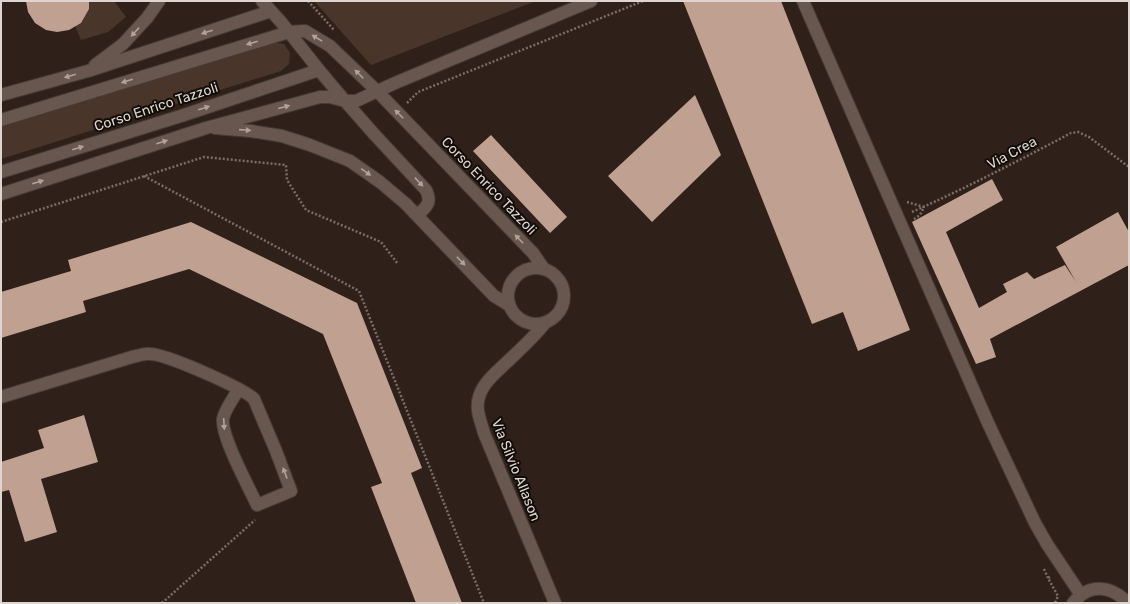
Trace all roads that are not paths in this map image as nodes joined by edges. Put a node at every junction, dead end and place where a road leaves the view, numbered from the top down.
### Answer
1 (159, 1) edge
2 (262, 1) edge
3 (591, 1) edge
4 (803, 1) edge
5 (271, 11) junction
6 (289, 32) junction
7 (319, 70) junction
8 (88, 71) junction
9 (377, 91) junction
10 (1, 95) edge
11 (346, 101) junction
12 (1, 120) edge
13 (206, 128) junction
14 (1, 172) edge
15 (1, 194) edge
16 (418, 215) junction
17 (544, 269) junction
18 (509, 304) junction
19 (523, 322) junction
20 (545, 323) junction
21 (514, 356) junction
22 (239, 389) junction
23 (1, 397) edge
24 (1077, 599) edge
25 (555, 603) edge
26 (1128, 603) edge

1 -> 8 street
2 - 5 street
3 - 9 street
4 - 24 street
5 - 6 street
5 -> 8 street
6 - 7 street
9 -> 6 street, Corso Enrico Tazzoli
6 -> 12 street, Corso Enrico Tazzoli
7 - 11 street
14 -> 7 street, Corso Enrico Tazzoli
8 -> 10 street
9 - 11 street
17 -> 9 street, Corso Enrico Tazzoli
13 -> 11 street
11 -> 16 street
15 -> 13 street
13 -> 16 street
16 -> 18 street
17 - 18 street
17 - 20 street
18 - 19 street
19 - 20 street
19 - 21 street, Via Silvio Allason
20 - 21 street, Via Silvio Allason
21 - 25 street, Via Silvio Allason
22 -> 22 street
22 - 23 street
24 - 26 street

